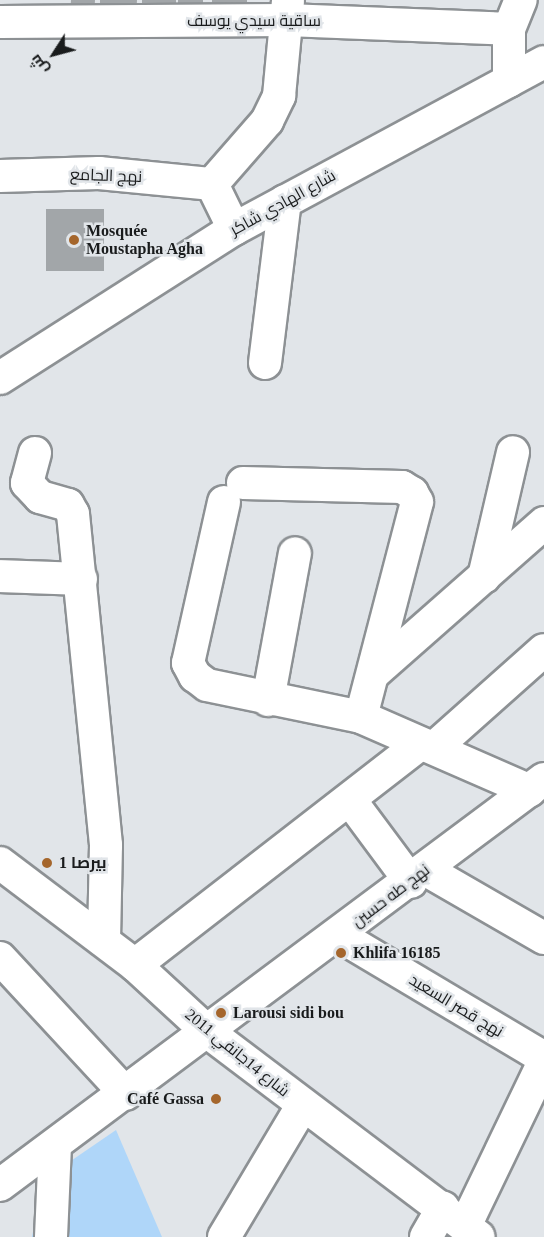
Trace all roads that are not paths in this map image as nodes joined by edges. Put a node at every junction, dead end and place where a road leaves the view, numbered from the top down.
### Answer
1 (520, 0) edge
2 (288, 10) edge
3 (0, 22) edge
4 (509, 29) junction
5 (544, 62) edge
6 (509, 81) junction
7 (0, 176) edge
8 (212, 184) junction
9 (285, 201) junction
10 (234, 229) junction
11 (265, 363) dead end
12 (0, 378) edge
13 (513, 452) dead end
14 (35, 453) dead end
15 (544, 523) edge
16 (295, 553) dead end
17 (0, 576) edge
18 (484, 577) junction
19 (81, 579) junction
20 (544, 650) edge
21 (374, 673) junction
22 (268, 700) junction
23 (361, 717) junction
24 (427, 746) junction
25 (537, 785) edge
26 (350, 800) junction
27 (0, 863) edge
28 (418, 876) junction
29 (338, 935) junction
30 (544, 938) edge
31 (104, 941) junction
32 (0, 958) edge
33 (135, 965) junction
34 (209, 1033) junction
35 (544, 1060) edge
36 (126, 1094) junction
37 (302, 1106) junction
38 (55, 1146) junction
39 (0, 1185) edge
40 (462, 1224) edge
41 (51, 1237) edge
42 (224, 1237) edge
43 (426, 1237) edge

1 - 4 street
2 - 3 street, ساقية سيدي يوسف
2 - 4 street, ساقية سيدي يوسف
2 - 8 street
4 - 6 street
5 - 6 street, شارع الهادي شاكر
6 - 9 street, شارع الهادي شاكر
7 - 8 street, نهج الجامع
8 - 10 street
9 - 10 street, شارع الهادي شاكر
9 - 11 street
10 - 12 street, شارع الهادي شاكر
13 - 18 street
14 - 19 street
15 - 18 street
16 - 22 street
17 - 19 street
18 - 21 street
19 - 31 street
20 - 24 street
21 - 22 street
21 - 23 street
22 - 23 street
23 - 24 street
24 - 25 street
24 - 26 street
25 - 28 street, نهج طه حسين
26 - 28 street
26 - 33 street
27 - 31 street, شارع 14جانفي 2011
28 - 29 street, نهج طه حسين
28 - 30 street
29 - 34 street, نهج طه حسين
29 - 35 street, نهج قصر السعيد
31 - 33 street, شارع 14جانفي 2011
32 - 36 street
33 - 34 street, شارع 14جانفي 2011
34 - 36 street, نهج طه حسين
34 - 37 street, شارع 14جانفي 2011
35 - 40 street
36 - 38 street, نهج طه حسين
37 - 40 street, شارع 14جانفي 2011
37 - 42 street
38 - 39 street, نهج طه حسين
38 - 41 street
40 - 43 street

